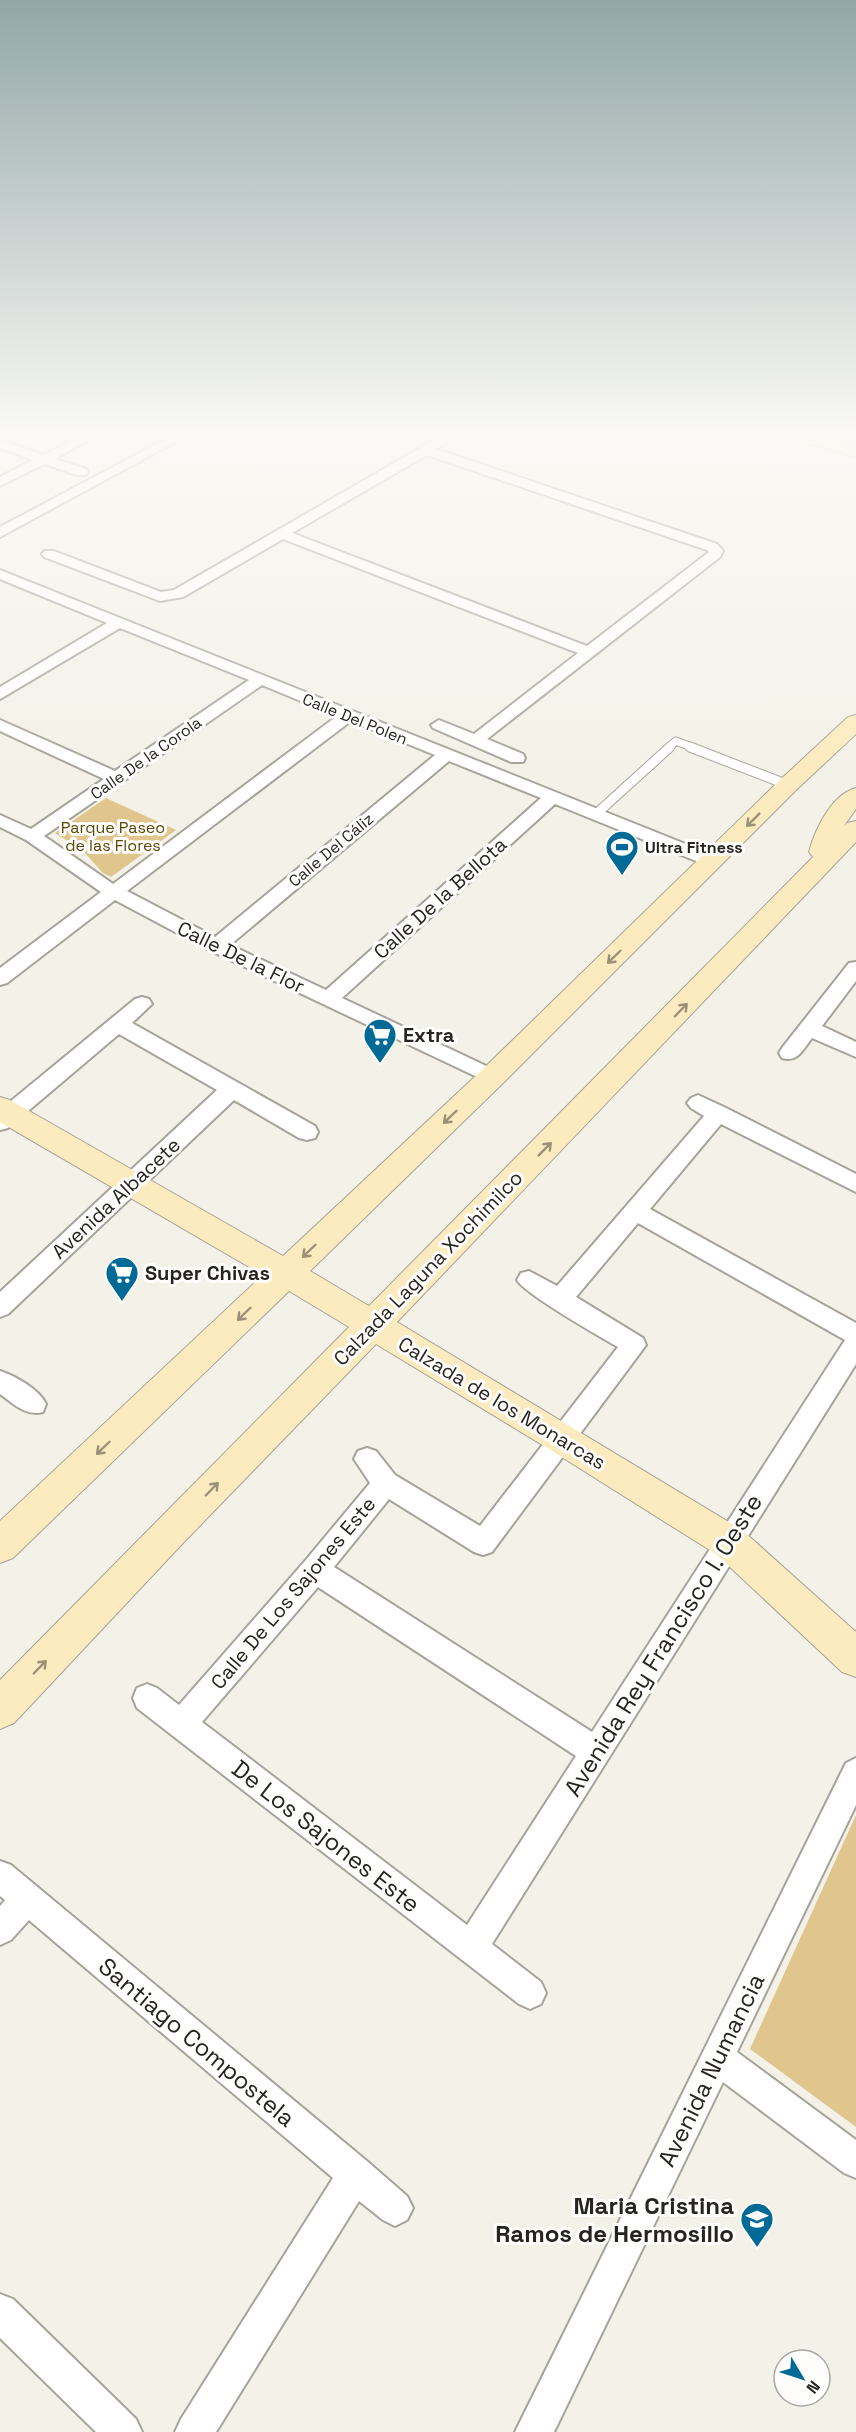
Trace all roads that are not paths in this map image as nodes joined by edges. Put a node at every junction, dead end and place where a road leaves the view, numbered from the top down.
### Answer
1 (260, 546) edge
2 (315, 546) edge
3 (711, 546) edge
4 (49, 554) dead end
5 (0, 574) edge
6 (117, 623) junction
7 (589, 652) junction
8 (259, 680) junction
9 (0, 694) edge
10 (347, 716) junction
11 (856, 722) edge
12 (0, 725) edge
13 (439, 725) dead end
14 (476, 740) junction
15 (446, 755) junction
16 (856, 755) edge
17 (517, 758) dead end
18 (813, 762) junction
19 (116, 778) junction
20 (788, 785) junction
21 (856, 795) edge
22 (552, 798) junction
23 (595, 815) junction
24 (0, 820) edge
25 (856, 828) edge
26 (33, 836) junction
27 (712, 861) junction
28 (819, 865) junction
29 (113, 892) junction
30 (216, 946) junction
31 (856, 968) edge
32 (0, 978) edge
33 (328, 999) junction
34 (142, 1004) dead end
35 (118, 1024) junction
36 (809, 1028) junction
37 (856, 1050) edge
38 (789, 1053) dead end
39 (492, 1077) junction
40 (232, 1089) junction
41 (698, 1103) dead end
42 (719, 1113) junction
43 (3, 1115) edge
44 (307, 1132) dead end
45 (131, 1184) junction
46 (856, 1184) edge
47 (635, 1211) junction
48 (286, 1273) junction
49 (529, 1280) dead end
50 (559, 1300) junction
51 (0, 1307) edge
52 (371, 1325) junction
53 (856, 1335) edge
54 (856, 1343) edge
55 (0, 1381) edge
56 (34, 1404) dead end
57 (562, 1438) junction
58 (367, 1459) dead end
59 (386, 1483) junction
60 (729, 1542) junction
61 (0, 1546) edge
62 (315, 1570) junction
63 (856, 1658) edge
64 (147, 1698) dead end
65 (0, 1709) edge
66 (181, 1724) junction
67 (596, 1752) junction
68 (856, 1773) edge
69 (0, 1876) edge
70 (26, 1900) junction
71 (0, 1929) edge
72 (471, 1948) junction
73 (530, 1993) dead end
74 (717, 2057) junction
75 (856, 2161) edge
76 (356, 2174) junction
77 (394, 2208) dead end
78 (0, 2312) edge
79 (123, 2432) edge
80 (194, 2432) edge
81 (534, 2432) edge

1 - 4 street
2 - 7 street
3 - 7 street
5 - 6 street, Calle Del Polen
6 - 8 street, Calle Del Polen
6 - 9 street
7 - 14 street
8 - 10 street, Calle Del Polen
8 - 19 street, Calle De la Corola
10 - 15 street, Calle Del Polen
10 - 29 street
11 - 18 main road
12 - 19 street
13 - 14 street
14 - 17 street
15 - 22 street, Calle Del Polen
15 - 30 street, Calle Del Cáliz
16 - 18 main road
18 - 20 main road
19 - 26 street, Calle De la Corola
20 - 23 lane
20 -> 27 main road
21 - 28 main road
22 - 23 street, Calle Del Polen
22 - 33 street, Calle De la Bellota
23 - 27 street, Calle Del Polen
24 - 26 street, Calle De la Flor
25 - 28 main road, Calzada Laguna Xochimilco
26 - 29 street, Calle De la Flor
27 -> 39 main road
52 -> 28 main road, Calzada Laguna Xochimilco
29 - 30 street, Calle De la Flor
29 - 32 street
30 - 33 street, Calle De la Flor
31 - 36 street
33 - 39 street, Calle De la Flor
34 - 35 street
35 - 40 street
35 - 43 street
36 - 37 street
36 - 38 street
39 -> 48 main road
40 - 44 street
40 - 45 street, Avenida Albacete
41 - 42 street
42 - 46 street
42 - 47 street
43 - 45 main road, Calzada de los Monarcas
45 - 48 main road, Calzada de los Monarcas
45 - 51 street, Avenida Albacete
47 - 50 street
47 - 53 street
48 - 52 main road, Calzada de los Monarcas
48 -> 61 main road
49 - 50 street
50 - 57 street
52 - 57 main road, Calzada de los Monarcas
65 -> 52 main road, Calzada Laguna Xochimilco
54 - 60 street, Avenida Rey Francisco I. Oeste
55 - 56 street
57 - 59 street, Calle De Los Sajones Este
57 - 60 main road, Calzada de los Monarcas
58 - 59 street
59 - 62 street, Calle De Los Sajones Este
60 - 63 main road, Calzada de los Monarcas
60 - 67 street, Avenida Rey Francisco I. Oeste
62 - 66 street, Calle De Los Sajones Este
62 - 67 street
64 - 66 street, De Los Sajones Este
66 - 72 street, De Los Sajones Este
67 - 72 street, Avenida Rey Francisco I. Oeste
68 - 74 street, Avenida Numancia
69 - 70 street, Santiago Compostela
70 - 71 street
70 - 76 street, Santiago Compostela
72 - 73 street, De Los Sajones Este
74 - 75 street
74 - 81 street, Avenida Numancia
76 - 77 street, Santiago Compostela
76 - 80 street
78 - 79 street

